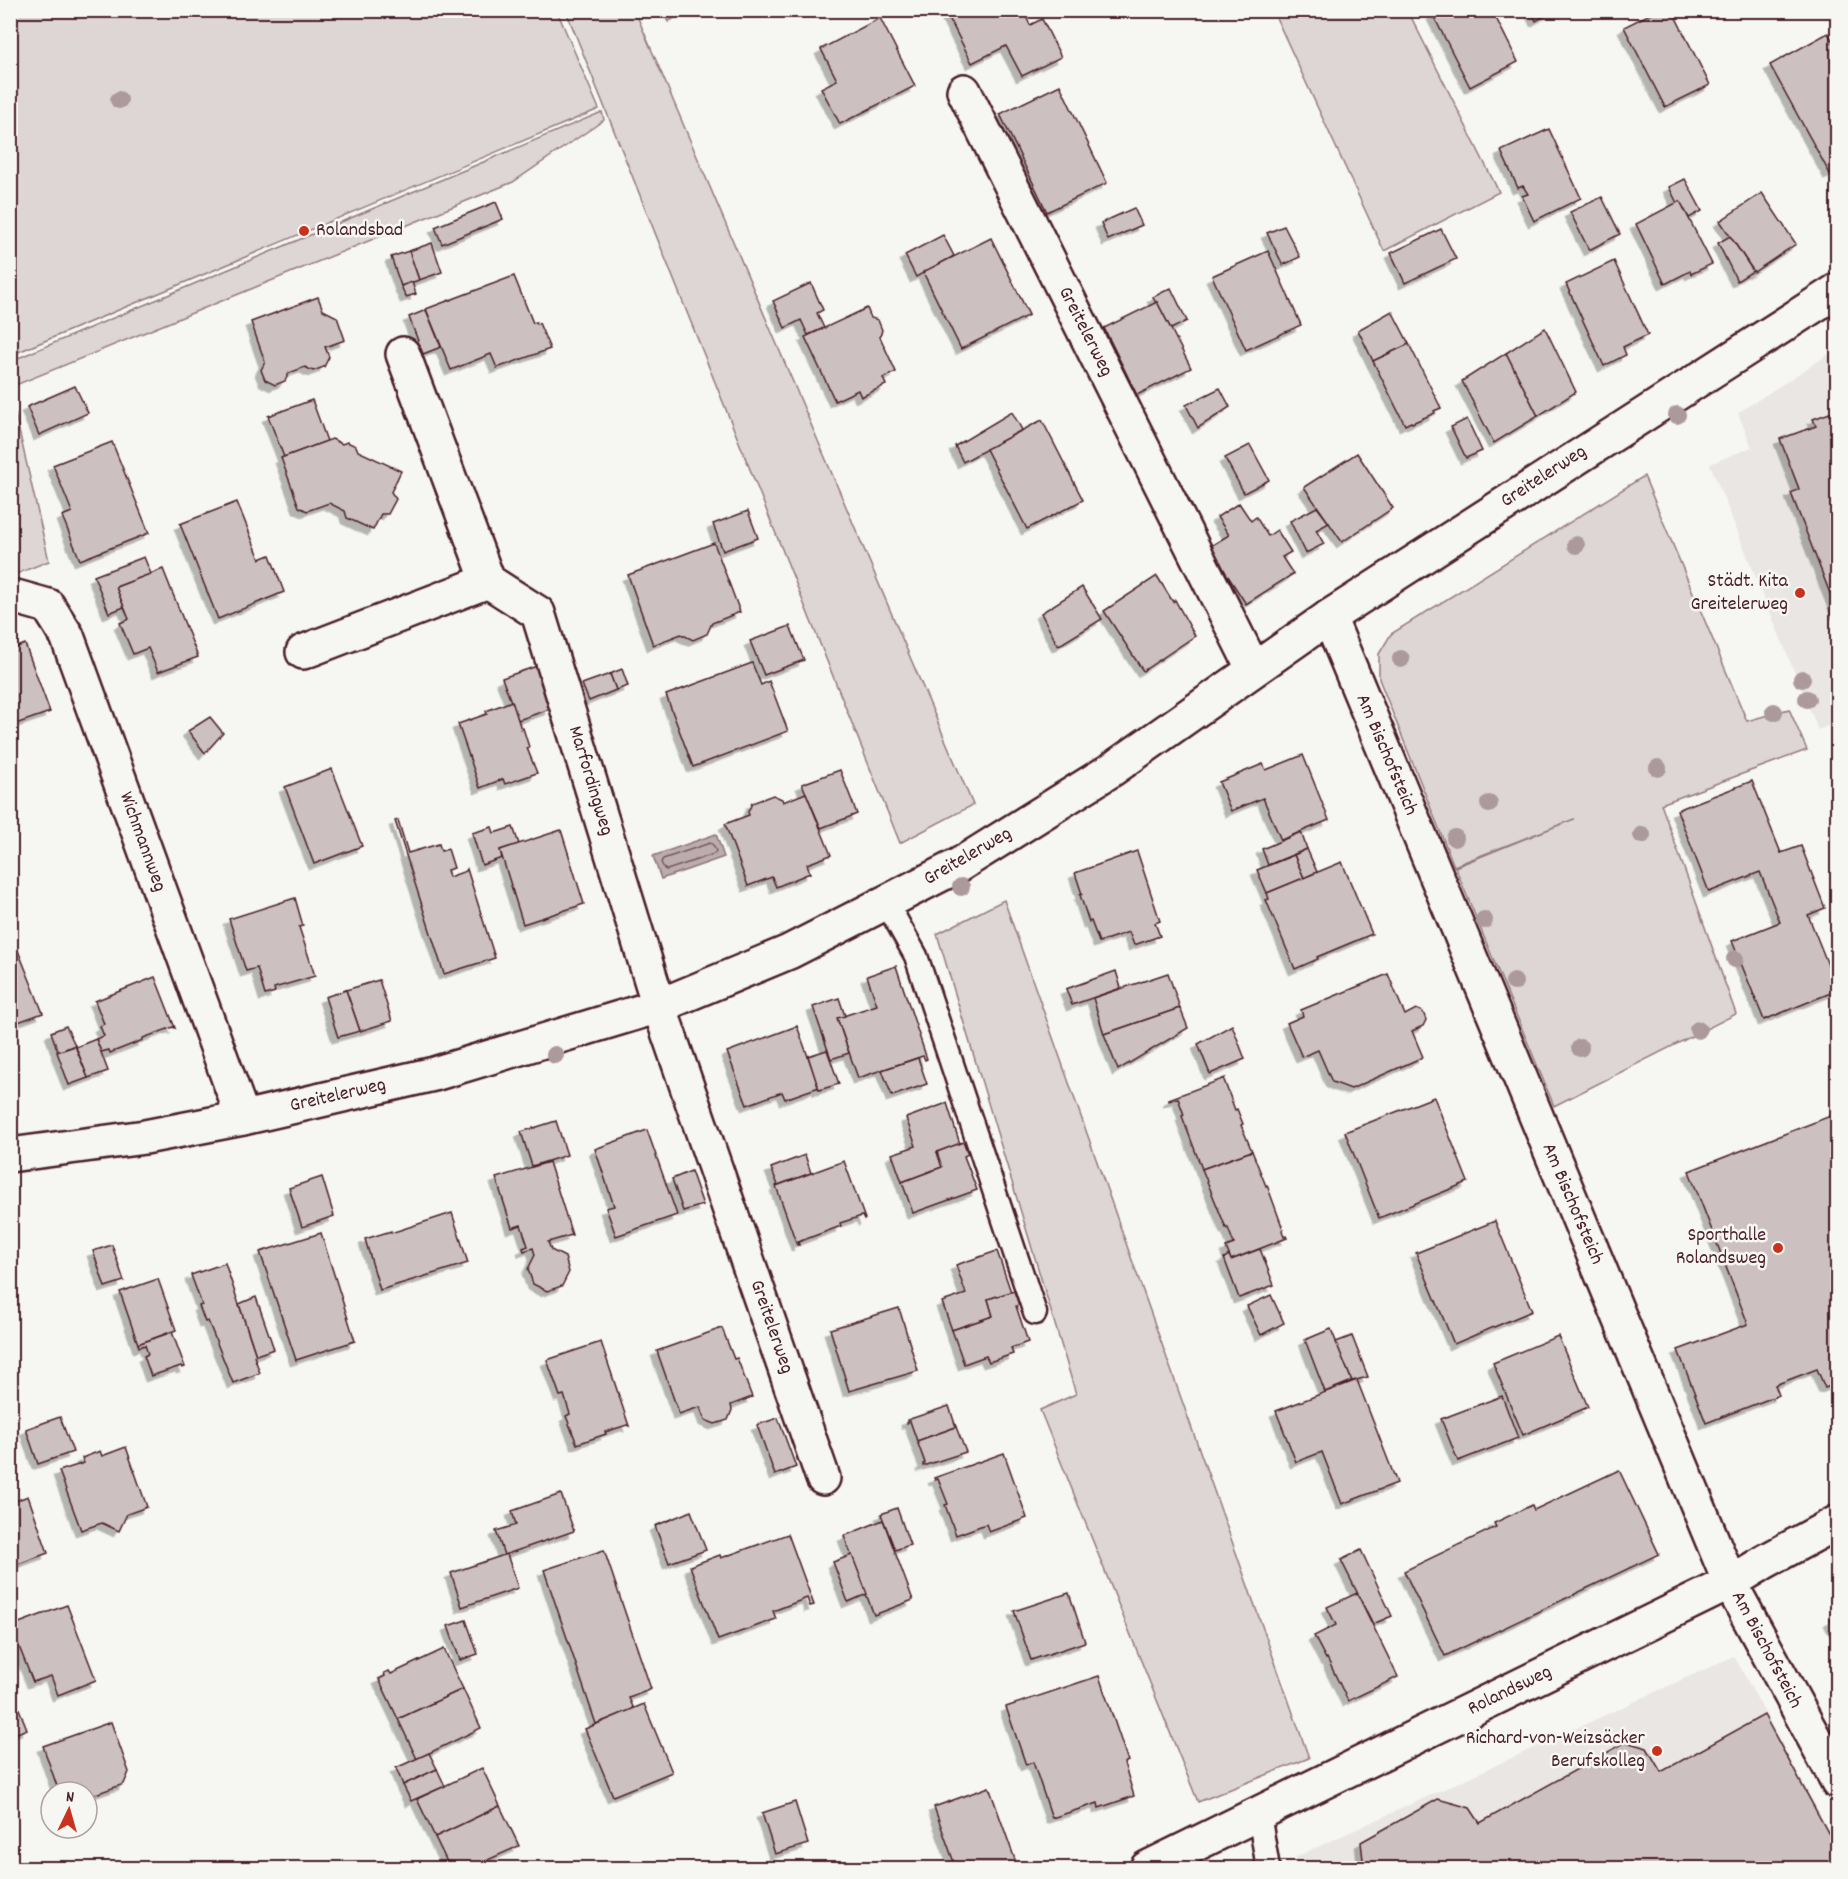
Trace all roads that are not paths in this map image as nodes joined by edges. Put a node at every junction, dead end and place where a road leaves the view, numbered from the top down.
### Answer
1 (964, 91) dead end
2 (1838, 290) edge
3 (403, 354) dead end
4 (488, 581) junction
5 (10, 599) edge
6 (1329, 617) junction
7 (303, 652) dead end
8 (1254, 668) junction
9 (886, 902) junction
10 (659, 1006) junction
11 (243, 1118) junction
12 (10, 1155) edge
13 (1035, 1313) dead end
14 (824, 1478) dead end
15 (1838, 1522) edge
16 (1730, 1583) junction
17 (1829, 1749) edge
18 (1838, 1782) edge
19 (1259, 1814) junction
20 (1147, 1869) edge
21 (1268, 1869) edge

1 - 8 street, Greitelerweg
2 - 6 street, Greitelerweg
3 - 4 street
4 - 7 street
4 - 10 street, Marfordingweg
5 - 11 street, Wichmannweg
6 - 8 street, Greitelerweg
6 - 16 street, Am Bischofsteich
8 - 9 street, Greitelerweg
9 - 10 street, Greitelerweg
9 - 13 lane
10 - 11 street, Greitelerweg
10 - 14 street, Greitelerweg
11 - 12 street, Greitelerweg
15 - 16 street, Rolandsweg
16 - 17 street, Am Bischofsteich
16 - 19 street, Rolandsweg
17 - 18 street, Am Bischofsteich
19 - 20 street, Rolandsweg
19 - 21 lane

